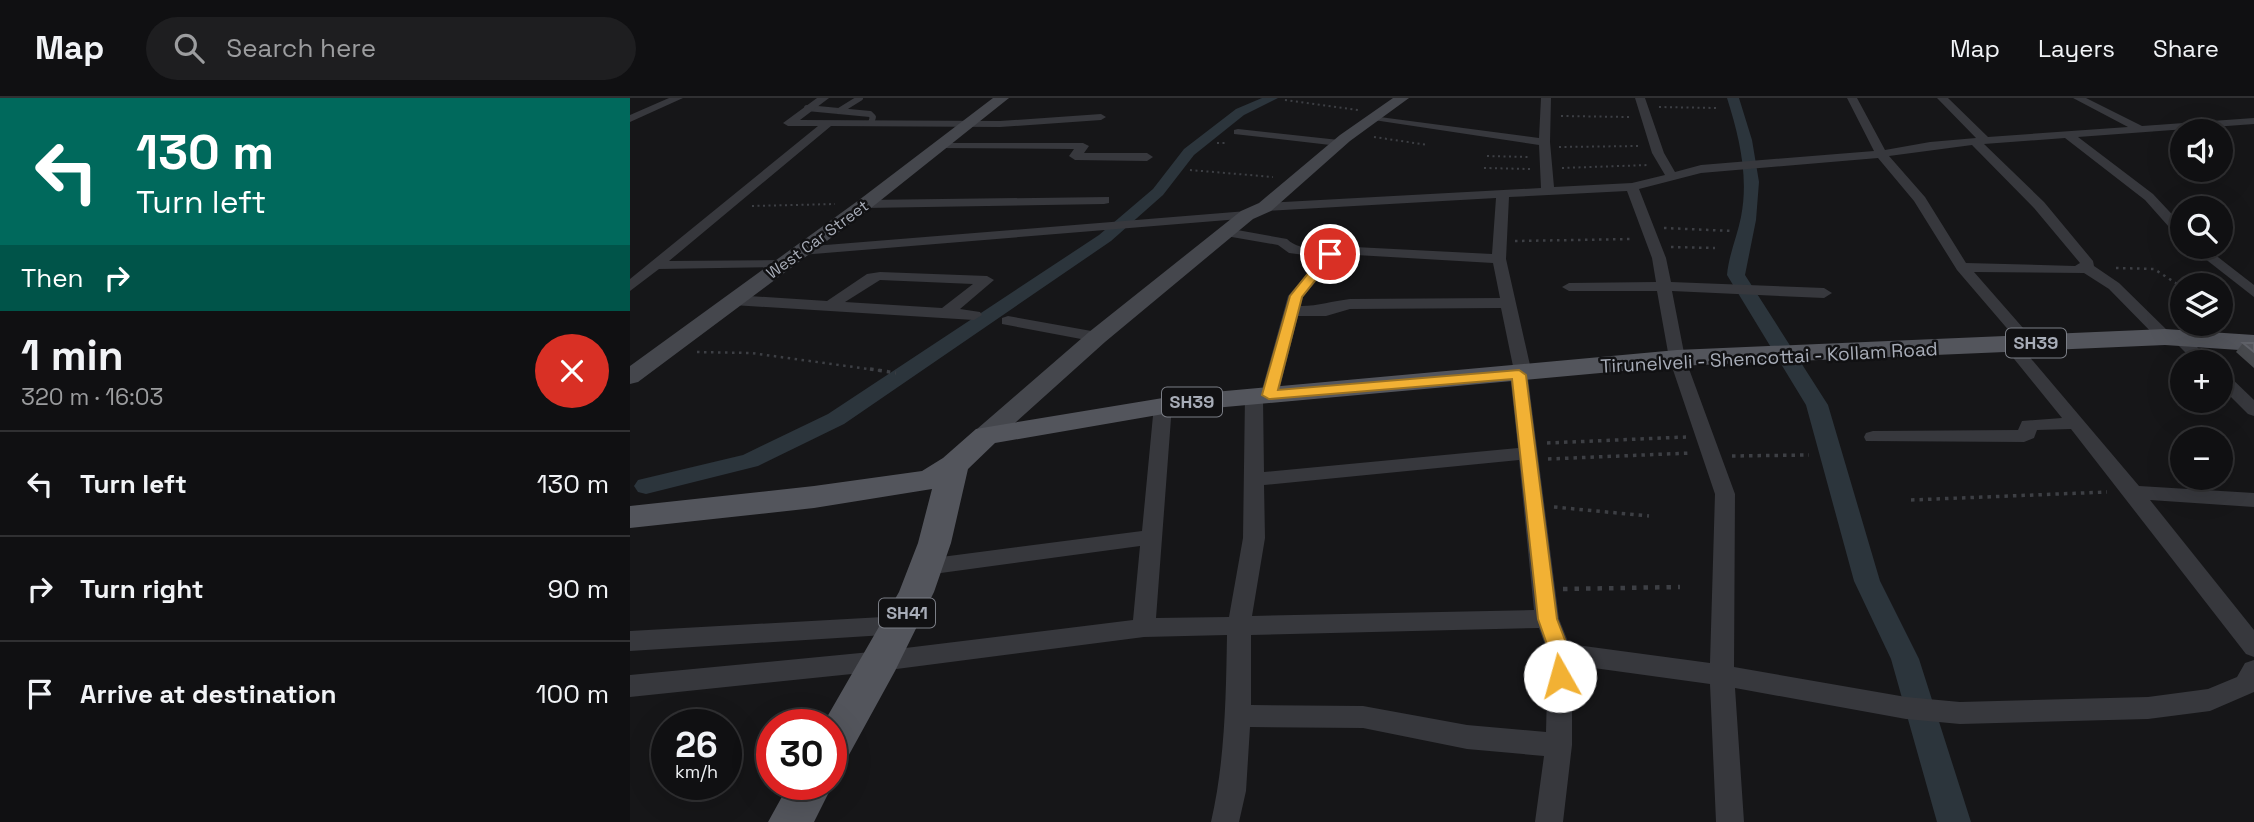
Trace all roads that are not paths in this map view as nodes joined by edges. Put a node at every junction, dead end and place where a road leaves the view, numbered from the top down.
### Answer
1 (678, 98) edge
2 (824, 98) edge
3 (860, 98) edge
4 (1002, 98) edge
5 (1402, 98) edge
6 (1546, 98) edge
7 (1852, 98) edge
8 (1942, 98) edge
9 (2078, 98) edge
10 (807, 108) junction
11 (1643, 108) edge
12 (839, 111) junction
13 (1377, 116) junction
14 (1101, 117) dead end
15 (630, 119) edge
16 (2254, 121) edge
17 (830, 123) junction
18 (871, 123) junction
19 (968, 124) junction
20 (2141, 129) junction
21 (1238, 132) dead end
22 (2069, 136) junction
23 (1345, 138) junction
24 (1980, 142) junction
25 (940, 146) junction
26 (1545, 154) junction
27 (1881, 154) junction
28 (1147, 157) dead end
29 (1668, 169) junction
30 (1632, 187) junction
31 (1548, 192) junction
32 (1503, 195) junction
33 (1104, 200) dead end
34 (865, 204) junction
35 (1256, 211) junction
36 (2170, 220) edge
37 (1226, 232) junction
38 (802, 251) junction
39 (1330, 254) junction
40 (1499, 258) junction
41 (2212, 259) edge
42 (782, 264) junction
43 (655, 265) junction
44 (1962, 267) junction
45 (2085, 268) junction
46 (1665, 286) junction
47 (630, 287) edge
48 (1569, 287) dead end
49 (1734, 289) joint
50 (1755, 290) joint
51 (2254, 292) edge
52 (1824, 293) dead end
53 (733, 300) junction
54 (1508, 303) junction
55 (830, 306) junction
56 (1291, 311) junction
57 (946, 313) junction
58 (974, 315) dead end
59 (1008, 321) dead end
60 (1097, 337) junction
61 (2172, 337) junction
62 (2254, 343) edge
63 (2020, 344) junction
64 (2189, 350) edge
65 (1677, 358) junction
66 (1521, 374) junction
67 (630, 377) edge
68 (2233, 390) edge
69 (1261, 396) junction
70 (1163, 405) junction
71 (2254, 410) edge
72 (2076, 424) junction
73 (986, 435) junction
74 (1873, 437) dead end
75 (1529, 452) junction
76 (954, 464) junction
77 (1256, 479) junction
78 (2133, 492) junction
79 (2254, 500) edge
80 (631, 516) edge
81 (1151, 537) junction
82 (926, 567) junction
83 (1547, 619) junction
84 (1239, 624) junction
85 (901, 625) junction
86 (1144, 628) junction
87 (630, 640) edge
88 (2254, 647) edge
89 (1560, 653) junction
90 (881, 661) junction
91 (1722, 675) junction
92 (2251, 683) edge
93 (630, 686) edge
94 (1238, 716) junction
95 (847, 721) edge
96 (1559, 745) junction
97 (802, 800) edge
98 (790, 822) edge
99 (1225, 822) edge
100 (1549, 822) edge
101 (1730, 822) edge

1 - 15 street
2 - 10 street
3 - 12 lane
4 - 19 street, West Car Street
5 - 13 street
6 - 26 street
7 - 27 street
8 - 24 street
9 - 20 street
10 - 12 lane
10 - 17 street
11 - 29 street
12 - 18 lane
13 - 23 street
13 - 26 street
14 - 19 street
16 - 20 street
17 - 18 street
17 - 43 street
18 - 19 street
19 - 25 street, West Car Street
20 - 22 street
21 - 23 street
22 - 24 street
22 - 36 street
23 - 35 street
24 - 27 street
24 - 45 street
25 - 28 street
25 - 34 street, West Car Street
26 - 31 street
27 - 29 street
27 - 44 street
29 - 30 street
30 - 31 street
30 - 46 street
31 - 32 street
32 - 35 street
32 - 40 street
33 - 34 street
34 - 38 street, West Car Street
35 - 37 street
35 - 38 street
37 - 39 street
37 - 60 street
38 - 42 street, West Car Street
39 - 40 street
39 - 56 street
40 - 54 street
41 - 51 street
42 - 43 street
42 - 53 street, West Car Street
43 - 47 street
44 - 45 street
44 - 63 street
45 - 61 street
46 - 48 street
46 - 49 street
46 - 65 street
49 - 50 street
50 - 52 street
53 - 55 street
53 - 67 street, West Car Street
54 - 56 street
54 - 66 street
55 - 57 street
55 - 57 street
56 - 69 street
57 - 58 street
59 - 60 street
60 - 73 street
61 - 62 main road, Tirunelveli - Shencottai - Kollam Road / SH39
61 - 63 main road, Tirunelveli - Shencottai - Kollam Road / SH39
61 - 64 street
63 - 65 main road, Tirunelveli - Shencottai - Kollam Road / SH39
63 - 72 street
65 - 66 main road, Tirunelveli - Shencottai - Kollam Road / SH39
65 - 91 street
66 - 69 main road, Tirunelveli - Shencottai - Kollam Road / SH39
66 - 75 street
68 - 71 street
69 - 70 main road, Tirunelveli - Shencottai - Kollam Road / SH39
69 - 77 street
70 - 73 main road, Tirunelveli - Shencottai - Kollam Road / SH39
70 - 81 street
72 - 74 street
72 - 78 street
73 - 76 main road
75 - 77 street
75 - 83 street
76 - 80 main road
76 - 82 main road, SH41
77 - 84 street
78 - 79 street
78 - 88 street
81 - 82 street
81 - 86 street
82 - 85 main road, SH41
83 - 84 street
83 - 89 street
84 - 86 street
84 - 94 street
85 - 87 street
85 - 90 main road, SH41
86 - 90 street
89 - 91 street
89 - 96 street
90 - 93 street
90 - 95 main road, SH41
91 - 92 street
91 - 101 street
94 - 96 street
94 - 99 street
96 - 100 street
97 - 98 main road

